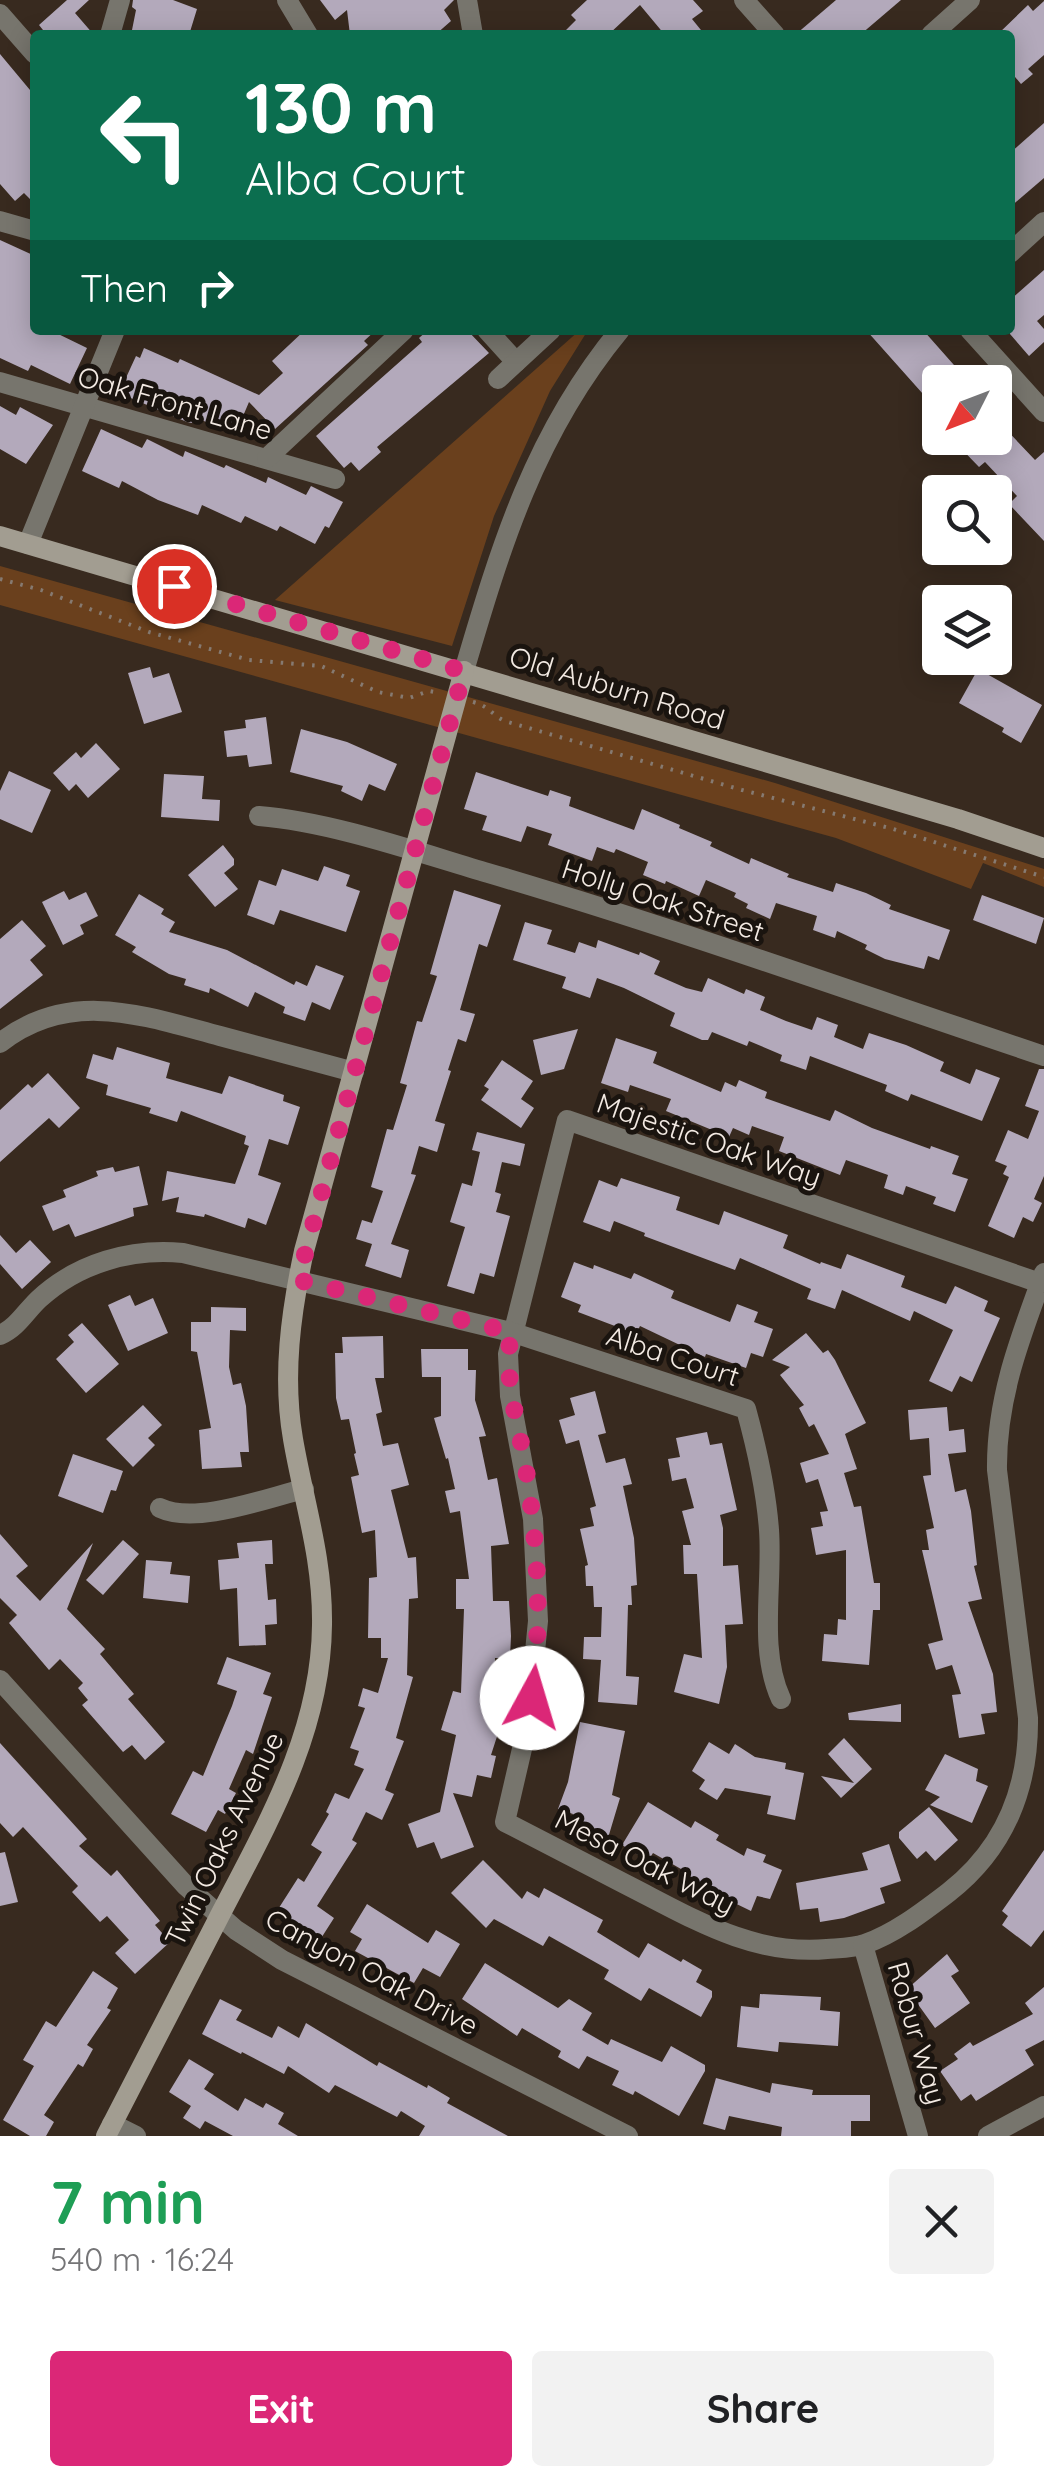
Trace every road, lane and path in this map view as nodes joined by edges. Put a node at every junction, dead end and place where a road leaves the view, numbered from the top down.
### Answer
1 (120, 0) edge
2 (287, 0) edge
3 (467, 0) edge
4 (744, 0) edge
5 (970, 0) edge
6 (0, 14) edge
7 (111, 30) edge
8 (305, 30) edge
9 (472, 30) edge
10 (771, 30) edge
11 (937, 30) edge
12 (30, 48) edge
13 (0, 221) edge
14 (1044, 222) edge
15 (30, 230) edge
16 (1015, 248) edge
17 (113, 335) edge
18 (399, 335) edge
19 (492, 335) edge
20 (546, 335) edge
21 (616, 335) edge
22 (975, 335) edge
23 (516, 362) junction
24 (498, 379) dead end
25 (0, 382) edge
26 (84, 405) junction
27 (1044, 412) edge
28 (267, 458) junction
29 (335, 479) dead end
30 (0, 536) edge
31 (28, 544) junction
32 (0, 579) edge
33 (464, 671) junction
34 (457, 698) junction
35 (259, 816) dead end
36 (1044, 848) edge
37 (415, 852) junction
38 (1044, 877) edge
39 (0, 1043) edge
40 (1044, 1056) edge
41 (354, 1072) junction
42 (1042, 1278) edge
43 (298, 1280) junction
44 (511, 1332) junction
45 (0, 1335) edge
46 (304, 1489) junction
47 (160, 1508) dead end
48 (0, 1680) edge
49 (781, 1699) dead end
50 (219, 1917) junction
51 (863, 1946) junction
52 (1044, 2106) edge
53 (109, 2130) edge
54 (136, 2136) edge
55 (628, 2136) edge
56 (918, 2136) edge
57 (988, 2136) edge

1 - 7 street
2 - 8 street
3 - 9 street
4 - 10 street
5 - 11 street
6 - 12 street
13 - 15 street
14 - 16 street
17 - 26 street
18 - 28 street
19 - 23 street
20 - 23 street
21 - 33 street
22 - 27 street
23 - 24 street
25 - 26 street, Oak Front Lane
26 - 28 street, Oak Front Lane
26 - 31 street
28 - 29 street, Oak Front Lane
30 - 31 street, Old Auburn Road
31 - 33 street, Old Auburn Road
32 - 34 path
33 - 34 street, Twin Oaks Avenue
33 - 36 street, Old Auburn Road
34 - 37 street, Twin Oaks Avenue
34 - 38 path
35 - 37 street, Holly Oak Street
37 - 40 street, Holly Oak Street
37 - 41 street, Twin Oaks Avenue
39 - 41 street
41 - 43 street, Twin Oaks Avenue
42 - 44 street, Majestic Oak Way
42 - 51 street, Mesa Oak Way
43 - 44 street, Alba Court
43 - 45 street, Alba Court
43 - 46 street, Twin Oaks Avenue
44 - 49 street, Alba Court
44 - 51 street, Mesa Oak Way
46 - 47 street
46 - 50 street, Twin Oaks Avenue
48 - 50 street, Canyon Oak Drive
50 - 53 street, Twin Oaks Avenue
50 - 55 street, Canyon Oak Drive
51 - 56 street, Robur Way
52 - 57 street
53 - 54 street

